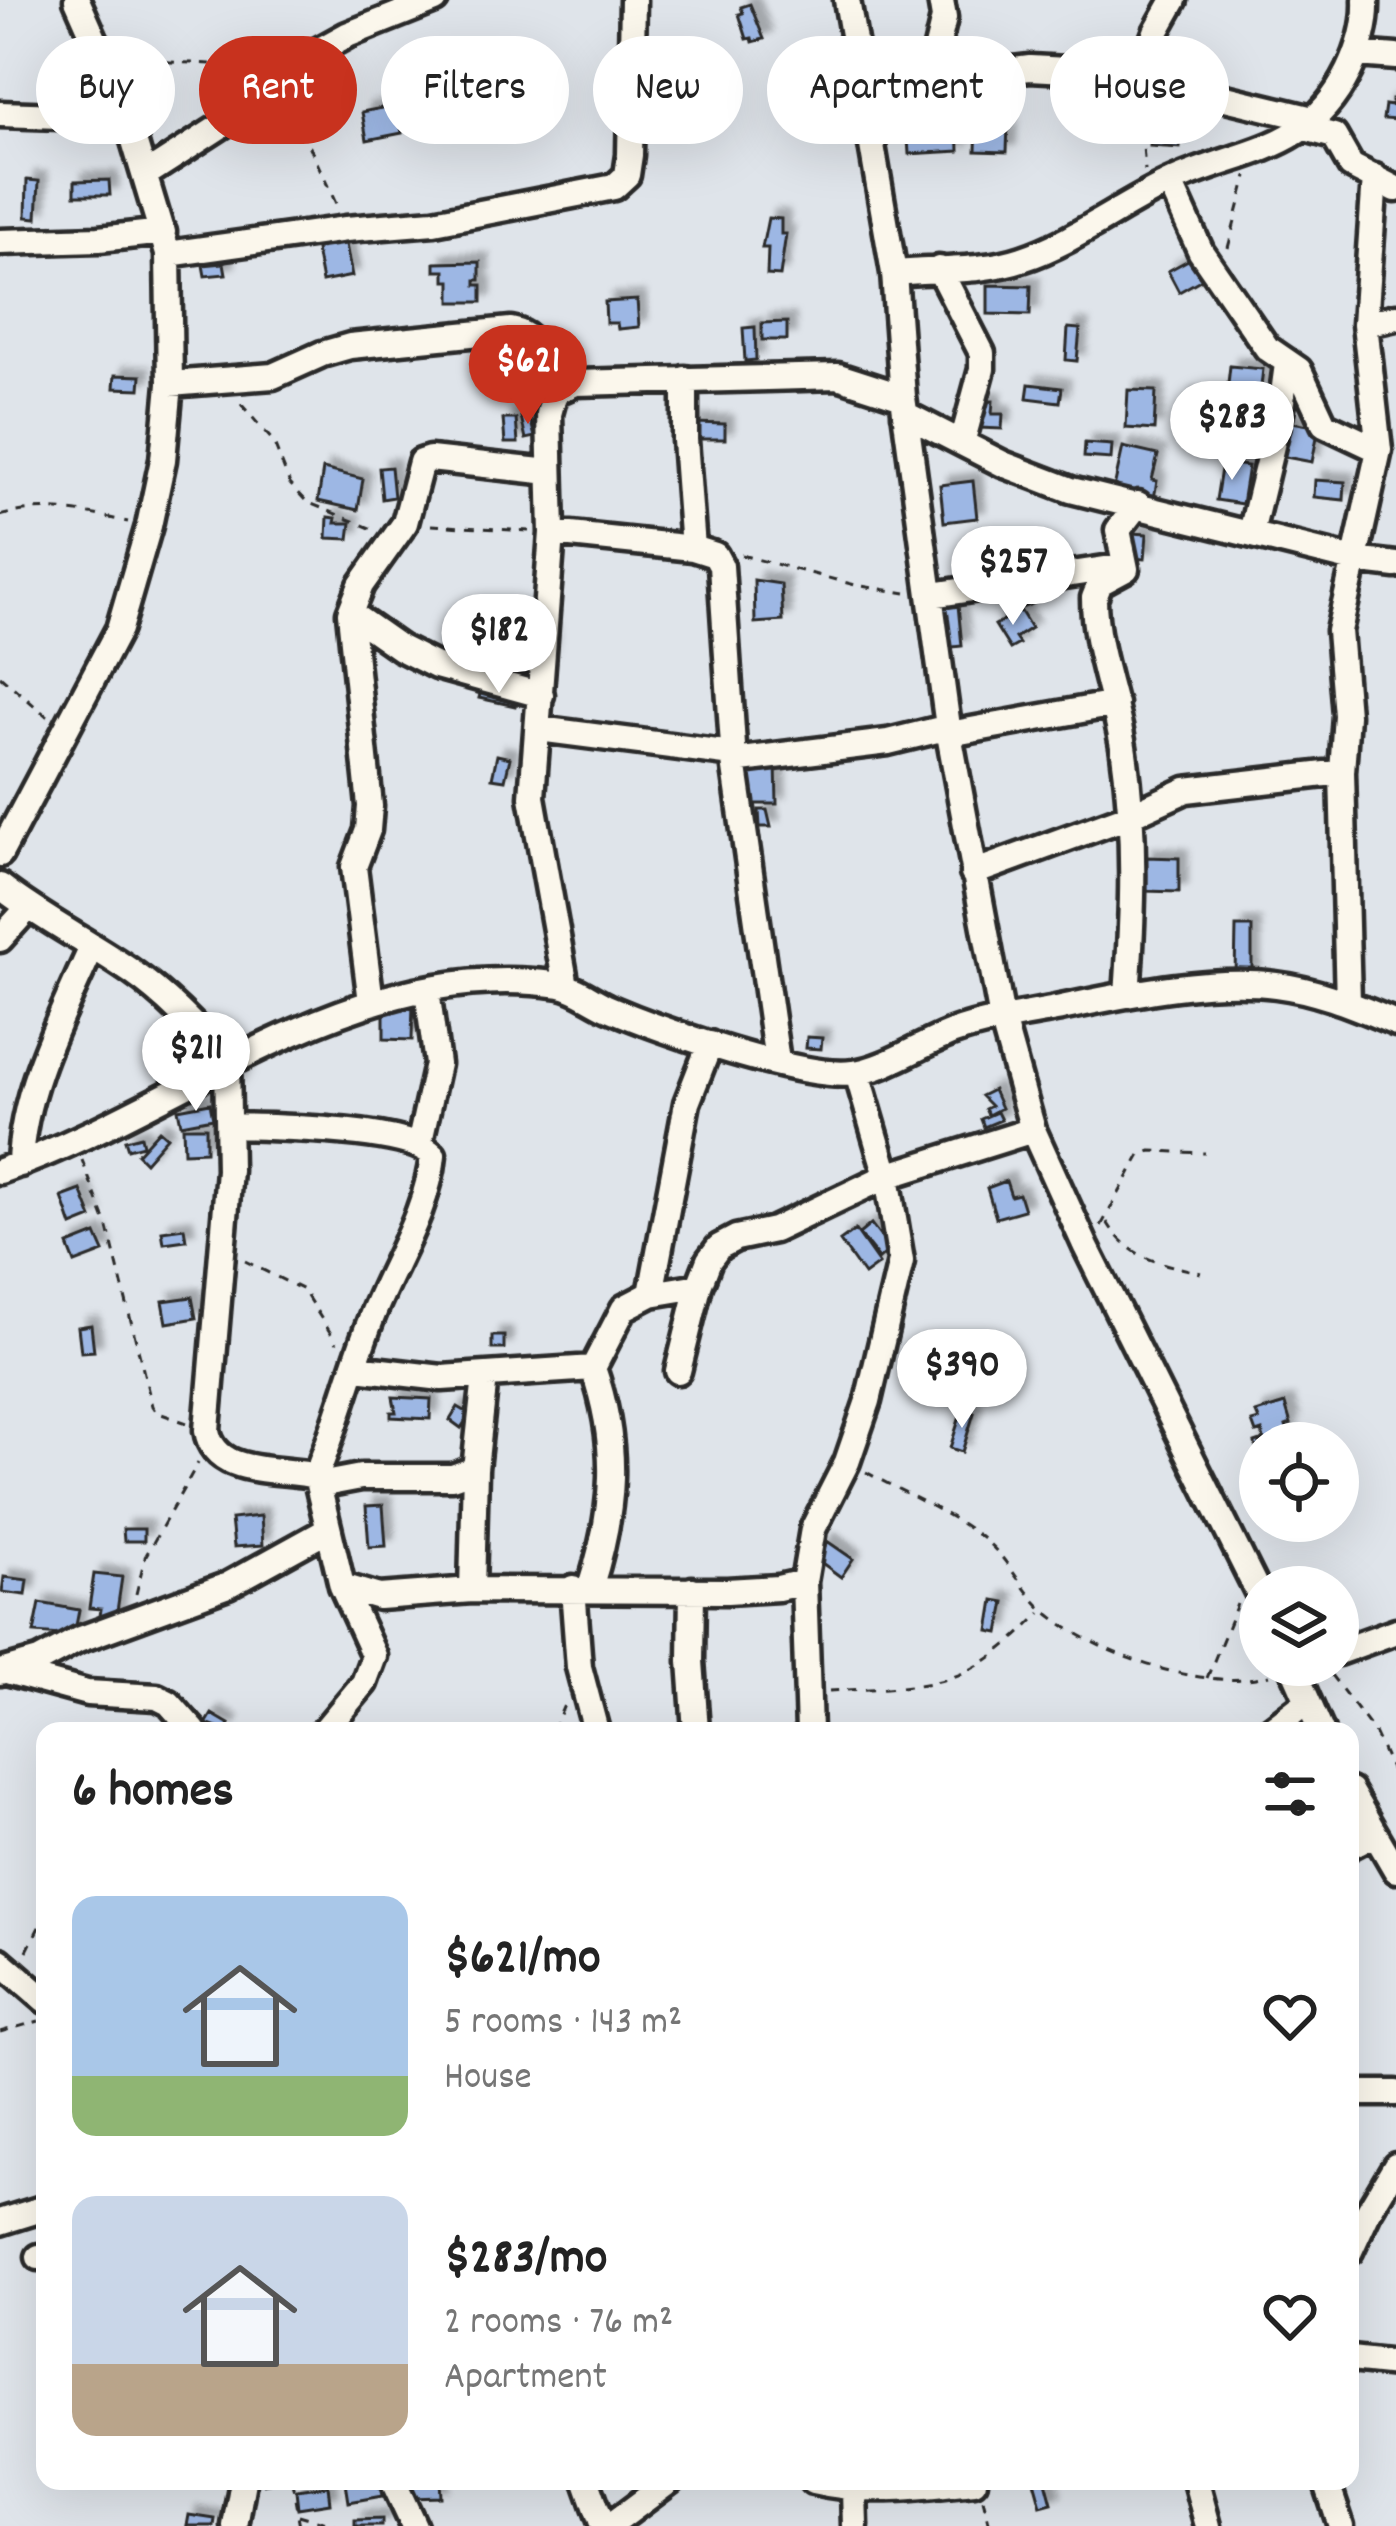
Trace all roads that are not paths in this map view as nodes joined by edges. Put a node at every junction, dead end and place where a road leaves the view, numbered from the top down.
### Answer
1 (76, 0) edge
2 (435, 0) edge
3 (633, 0) edge
4 (848, 0) edge
5 (941, 0) edge
6 (1174, 0) edge
7 (1366, 0) edge
8 (93, 36) edge
9 (854, 36) edge
10 (940, 36) edge
11 (1154, 36) edge
12 (1358, 54) junction
13 (1396, 57) edge
14 (1229, 102) edge
15 (0, 114) edge
16 (36, 115) edge
17 (1311, 124) junction
18 (135, 144) edge
19 (872, 144) edge
20 (145, 175) junction
21 (1170, 183) junction
22 (1385, 183) edge
23 (0, 242) edge
24 (165, 243) junction
25 (939, 269) junction
26 (895, 273) junction
27 (1396, 317) edge
28 (1365, 324) junction
29 (1287, 364) junction
30 (685, 379) junction
31 (170, 384) junction
32 (555, 392) junction
33 (904, 405) junction
34 (962, 443) junction
35 (1379, 450) junction
36 (550, 472) junction
37 (1138, 504) junction
38 (552, 533) junction
39 (1251, 533) junction
40 (704, 552) junction
41 (1354, 560) junction
42 (1396, 565) edge
43 (1126, 566) junction
44 (932, 595) junction
45 (350, 613) junction
46 (541, 695) junction
47 (1115, 704) junction
48 (538, 729) junction
49 (949, 730) junction
50 (734, 757) junction
51 (1342, 772) junction
52 (1131, 815) junction
53 (0, 854) edge
54 (973, 873) junction
55 (0, 886) edge
56 (28, 908) junction
57 (0, 939) edge
58 (92, 947) junction
59 (566, 986) junction
60 (427, 990) junction
61 (1127, 994) junction
62 (371, 1002) junction
63 (1348, 1003) junction
64 (1002, 1019) junction
65 (1396, 1023) edge
66 (710, 1044) junction
67 (227, 1060) junction
68 (777, 1061) junction
69 (857, 1073) junction
70 (230, 1126) junction
71 (1033, 1130) junction
72 (419, 1146) junction
73 (10, 1167) edge
74 (887, 1176) junction
75 (699, 1286) junction
76 (651, 1294) junction
77 (356, 1368) junction
78 (593, 1368) junction
79 (678, 1371) dead end
80 (484, 1376) junction
81 (475, 1469) junction
82 (318, 1481) junction
83 (326, 1531) junction
84 (1246, 1566) edge
85 (804, 1582) junction
86 (342, 1586) junction
87 (582, 1588) junction
88 (472, 1590) junction
89 (692, 1590) junction
90 (1396, 1630) edge
91 (1359, 1644) edge
92 (5, 1672) edge
93 (1302, 1686) edge
94 (1308, 1701) junction
95 (186, 1722) edge
96 (332, 1722) edge
97 (594, 1722) edge
98 (695, 1722) edge
99 (809, 1722) edge
100 (1281, 1722) edge
101 (1317, 1722) edge
102 (1359, 1807) edge
103 (1373, 1834) junction
104 (1359, 1841) edge
105 (1396, 1870) edge
106 (1359, 2093) edge
107 (1396, 2093) edge
108 (1396, 2165) edge
109 (36, 2211) edge
110 (0, 2222) edge
111 (1359, 2234) edge
112 (1359, 2360) edge
113 (1390, 2364) edge
114 (1396, 2387) edge
115 (242, 2490) edge
116 (397, 2490) edge
117 (591, 2490) edge
118 (657, 2490) edge
119 (850, 2490) edge
120 (860, 2490) edge
121 (1198, 2490) edge
122 (1329, 2490) edge
123 (854, 2491) junction
124 (236, 2526) edge
125 (414, 2526) edge
126 (606, 2526) edge
127 (856, 2526) edge
128 (1208, 2526) edge
129 (1341, 2526) edge

1 - 8 street
2 - 20 street
3 - 24 street
4 - 9 street
5 - 10 street
6 - 11 street
7 - 12 street
12 - 13 street
12 - 17 street
14 - 17 street
15 - 16 street
17 - 21 street
17 - 22 street
18 - 20 street
19 - 26 street
20 - 24 street
21 - 25 street
21 - 29 street
22 - 28 street
23 - 24 street
24 - 31 street
25 - 26 street
25 - 34 street
26 - 33 street
27 - 28 street
28 - 35 street
29 - 35 street
29 - 39 street
30 - 32 street
30 - 33 street
30 - 40 street
31 - 32 street
31 - 53 street
32 - 36 street
33 - 34 street
33 - 44 street
34 - 37 street
35 - 41 street
36 - 38 street
36 - 45 street
37 - 39 street
37 - 43 street
38 - 40 street
38 - 46 street
39 - 41 street
40 - 50 street
41 - 42 street
41 - 51 street
43 - 44 street
43 - 47 street
44 - 49 street
45 - 46 street
45 - 62 street
46 - 48 street
47 - 49 street
47 - 52 street
48 - 50 street
48 - 59 street
49 - 50 street
49 - 54 street
50 - 68 street
51 - 52 street
51 - 63 street
52 - 54 street
52 - 61 street
54 - 64 street
55 - 56 street
56 - 57 street
56 - 58 street
58 - 67 street
58 - 73 street
59 - 60 street
59 - 66 street
60 - 62 street
60 - 72 street
61 - 63 street
61 - 64 street
62 - 67 street
63 - 65 street
64 - 69 street
64 - 71 street
66 - 68 street
66 - 76 street
67 - 70 street
67 - 73 street
68 - 69 street
69 - 74 street
70 - 72 street
70 - 82 street
71 - 74 street
71 - 84 street
72 - 77 street
74 - 75 street
74 - 85 street
75 - 76 street
75 - 79 street
76 - 78 street
77 - 80 street
77 - 82 street
78 - 80 street
78 - 87 street
80 - 81 street
81 - 82 street
81 - 88 street
82 - 83 street
83 - 86 street
83 - 92 street
85 - 89 street
85 - 99 street
86 - 88 street
86 - 96 street
87 - 88 street
87 - 89 street
87 - 97 street
89 - 98 street
90 - 91 street
92 - 95 street
93 - 94 street
94 - 100 street
94 - 101 street
102 - 103 street
103 - 104 street
103 - 105 street
106 - 107 street
108 - 111 street
109 - 110 street
112 - 113 street
113 - 114 street
115 - 124 street
116 - 125 street
117 - 126 street
118 - 126 street
119 - 123 street
120 - 123 street
121 - 128 street
122 - 129 street
123 - 127 street

